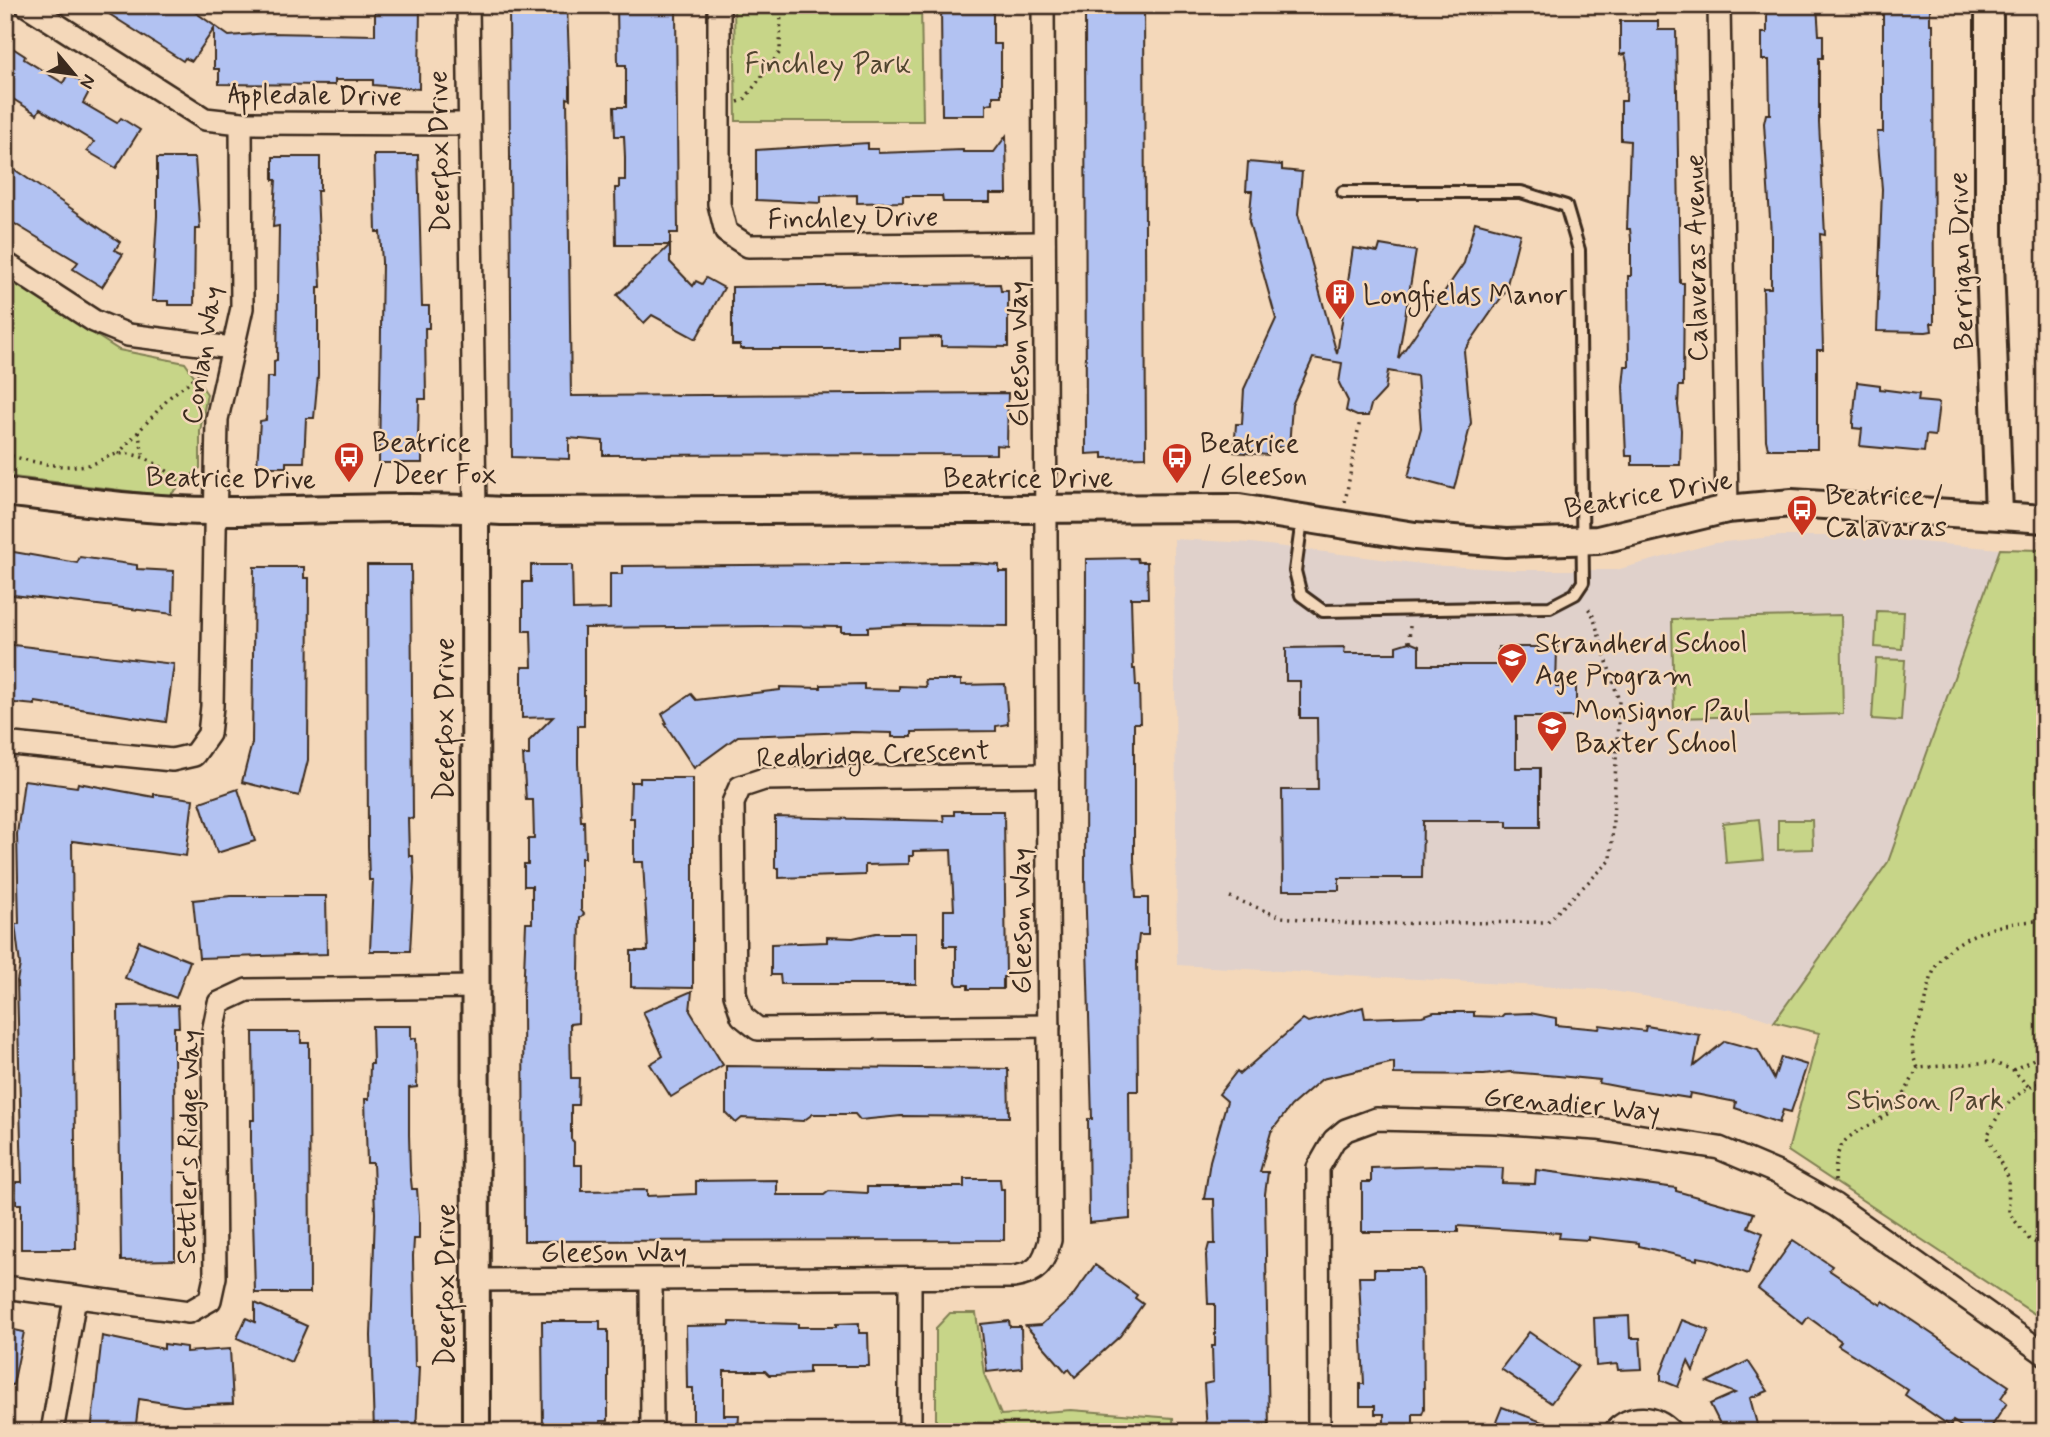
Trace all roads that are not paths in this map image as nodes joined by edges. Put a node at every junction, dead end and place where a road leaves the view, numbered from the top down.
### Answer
1 (26, 5) edge
2 (468, 5) edge
3 (719, 5) edge
4 (1044, 5) edge
5 (1719, 5) edge
6 (1989, 5) edge
7 (241, 123) junction
8 (467, 124) junction
9 (1343, 192) dead end
10 (1044, 243) junction
11 (5, 263) edge
12 (232, 348) junction
13 (5, 492) edge
14 (475, 509) junction
15 (1045, 509) junction
16 (1727, 509) junction
17 (217, 511) junction
18 (1999, 514) junction
19 (1302, 517) junction
20 (2045, 519) edge
21 (1584, 540) junction
22 (5, 747) edge
23 (1048, 775) junction
24 (476, 987) junction
25 (1049, 1026) junction
26 (910, 1278) junction
27 (475, 1280) junction
28 (651, 1280) junction
29 (5, 1287) edge
30 (75, 1297) junction
31 (2045, 1354) edge
32 (52, 1432) edge
33 (476, 1432) edge
34 (652, 1432) edge
35 (911, 1432) edge
36 (1320, 1432) edge
37 (1614, 1432) edge
38 (1671, 1432) edge

1 - 7 street, Appledale Drive
2 - 8 street, Deerfox Drive
3 - 10 street, Finchley Drive
4 - 10 street, Gleeson Way
5 - 16 street, Calaveras Avenue
6 - 18 street, Berrigan Drive
7 - 8 street, Appledale Drive
7 - 12 street, Conlan Way
8 - 14 street, Deerfox Drive
9 - 21 lane
10 - 15 street, Gleeson Way
11 - 12 street
12 - 17 street, Conlan Way
13 - 17 street, Beatrice Drive
14 - 15 street, Beatrice Drive
14 - 17 street, Beatrice Drive
14 - 24 street, Deerfox Drive
15 - 19 street, Beatrice Drive
15 - 23 street, Gleeson Way
16 - 18 street, Beatrice Drive
16 - 21 street, Beatrice Drive
17 - 22 street
18 - 20 street, Beatrice Drive
19 - 21 street, Beatrice Drive
19 - 21 lane
23 - 25 street, Gleeson Way
23 - 25 street, Redbridge Crescent
24 - 27 street, Deerfox Drive
24 - 30 street, Settler's Ridge Way
25 - 26 street, Gleeson Way
26 - 28 street, Gleeson Way
26 - 35 street
27 - 28 street, Gleeson Way
27 - 33 street, Deerfox Drive
28 - 34 street
29 - 30 street, Settler's Ridge Way
30 - 32 street
31 - 36 street, Grenadier Way
37 - 38 street

